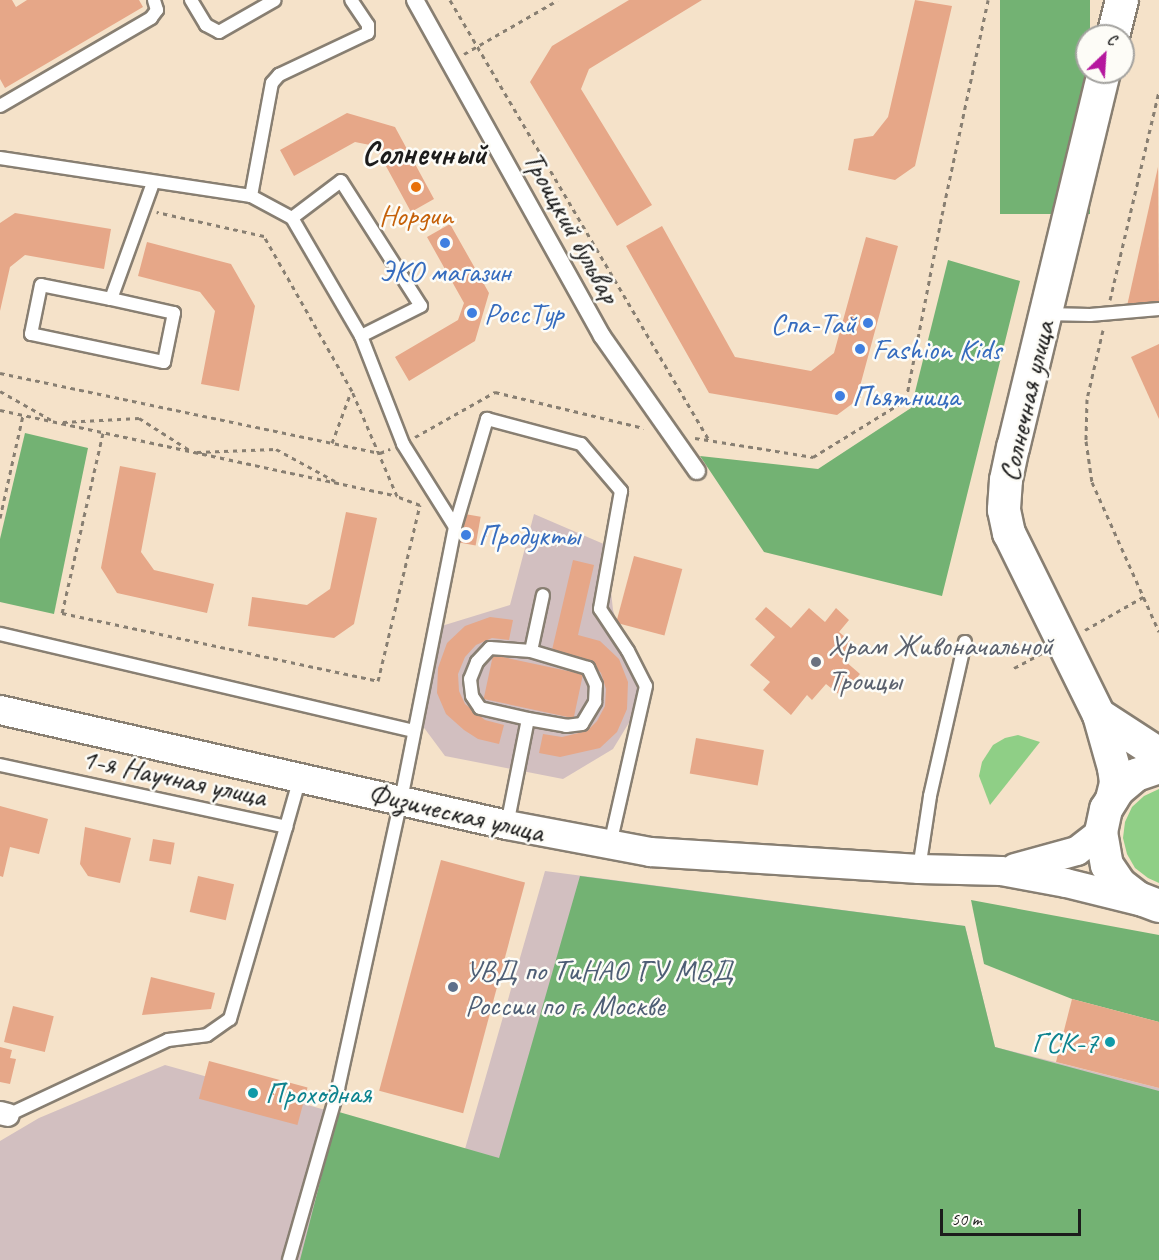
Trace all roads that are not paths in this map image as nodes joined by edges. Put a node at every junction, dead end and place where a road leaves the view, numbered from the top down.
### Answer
1 (154, 0) edge
2 (191, 0) edge
3 (275, 0) edge
4 (351, 0) edge
5 (415, 0) edge
6 (1122, 0) edge
7 (1116, 24) edge
8 (1101, 84) edge
9 (0, 106) edge
10 (0, 158) edge
11 (153, 183) junction
12 (251, 196) junction
13 (292, 218) junction
14 (111, 299) junction
15 (1159, 309) edge
16 (1045, 314) junction
17 (361, 336) junction
18 (697, 471) dead end
19 (455, 527) junction
20 (543, 595) dead end
21 (0, 634) edge
22 (965, 642) dead end
23 (531, 651) junction
24 (0, 710) edge
25 (1099, 715) junction
26 (528, 719) junction
27 (414, 731) junction
28 (1159, 754) edge
29 (0, 765) edge
30 (1159, 767) edge
31 (300, 776) junction
32 (1112, 799) junction
33 (401, 800) junction
34 (507, 825) junction
35 (286, 827) junction
36 (1101, 832) junction
37 (610, 844) junction
38 (919, 869) junction
39 (1001, 871) junction
40 (1154, 905) edge
41 (4, 1114) edge
42 (289, 1260) edge

1 - 9 lane
2 - 3 lane
4 - 12 lane
5 - 18 street, Троицкий бульвар
6 - 7 main road
8 - 16 main road, Солнечная улица
10 - 11 lane
11 - 12 lane
11 - 14 lane
12 - 13 lane
13 - 17 lane
13 - 17 lane
14 - 14 lane
15 - 16 lane
16 - 25 main road, Солнечная улица
17 - 19 lane
19 - 27 lane
19 - 37 lane
20 - 23 lane
21 - 27 lane
22 - 38 lane
23 - 26 lane
23 - 26 lane
24 - 31 street, Физическая улица
25 - 28 main road
25 - 32 main road, Солнечная улица
26 - 34 lane
27 - 33 lane
29 - 35 lane, 1-я Научная улица
30 - 32 main road
31 - 33 street, Физическая улица
31 - 35 lane, 1-я Научная улица
32 - 36 main road
33 - 34 street, Физическая улица
33 - 42 lane
34 - 37 street, Физическая улица
35 - 41 lane
36 - 39 street
36 - 40 main road
37 - 38 street, Физическая улица
38 - 39 street, Физическая улица
39 - 40 street

